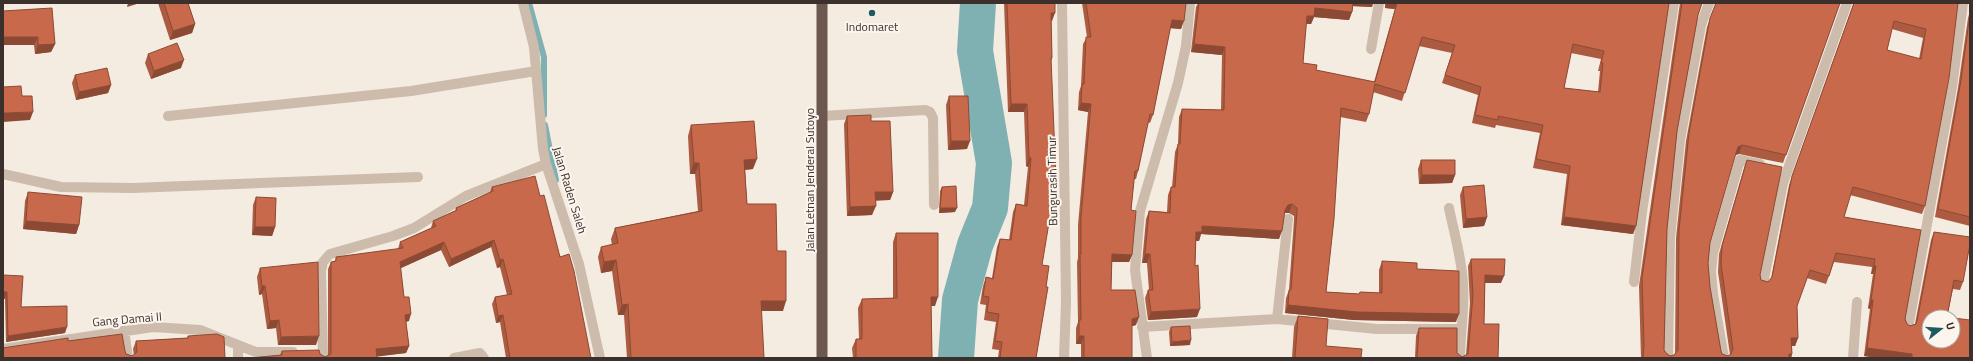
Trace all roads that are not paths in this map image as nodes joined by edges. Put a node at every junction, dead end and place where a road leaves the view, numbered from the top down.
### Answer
1 (524, 3) edge
2 (822, 3) edge
3 (1062, 3) edge
4 (1190, 3) edge
5 (1379, 3) edge
6 (1674, 3) edge
7 (1709, 3) edge
8 (1847, 3) edge
9 (1962, 3) edge
10 (1371, 49) dead end
11 (536, 71) junction
12 (168, 116) dead end
13 (822, 116) junction
14 (546, 164) junction
15 (1780, 169) junction
16 (3, 174) edge
17 (418, 177) dead end
18 (934, 205) dead end
19 (1449, 208) dead end
20 (1288, 219) dead end
21 (1634, 282) dead end
22 (1762, 284) edge
23 (1857, 302) dead end
24 (1277, 319) junction
25 (1142, 327) junction
26 (1908, 328) edge
27 (1460, 329) junction
28 (124, 330) junction
29 (238, 345) junction
30 (3, 348) edge
31 (323, 354) edge
32 (128, 358) edge
33 (238, 358) edge
34 (454, 358) edge
35 (484, 358) edge
36 (600, 358) edge
37 (822, 358) edge
38 (1064, 358) edge
39 (1147, 358) edge
40 (1460, 358) edge
41 (1668, 358) edge
42 (1724, 358) edge
43 (1853, 358) edge

1 - 11 street, Jalan Raden Saleh
2 - 13 highway, Jalan Letnan Jenderal Sutoyo
3 - 38 street, Bungurasih Timur
4 - 25 street
5 - 10 street
6 - 21 street
7 - 41 street
8 - 15 street
9 - 26 street
11 - 12 street
11 - 14 street, Jalan Raden Saleh
13 - 18 street
13 - 37 highway, Jalan Letnan Jenderal Sutoyo
14 - 31 street
14 - 36 street, Jalan Raden Saleh
15 - 22 street
15 - 42 street
16 - 17 street
19 - 27 street
20 - 24 street
23 - 43 street
24 - 25 street
24 - 27 street
25 - 39 street
27 - 40 street
28 - 29 street, Gang Damai II
28 - 30 street, Gang Damai II
28 - 32 street
29 - 31 street, Gang Damai II
29 - 33 street
34 - 35 street

